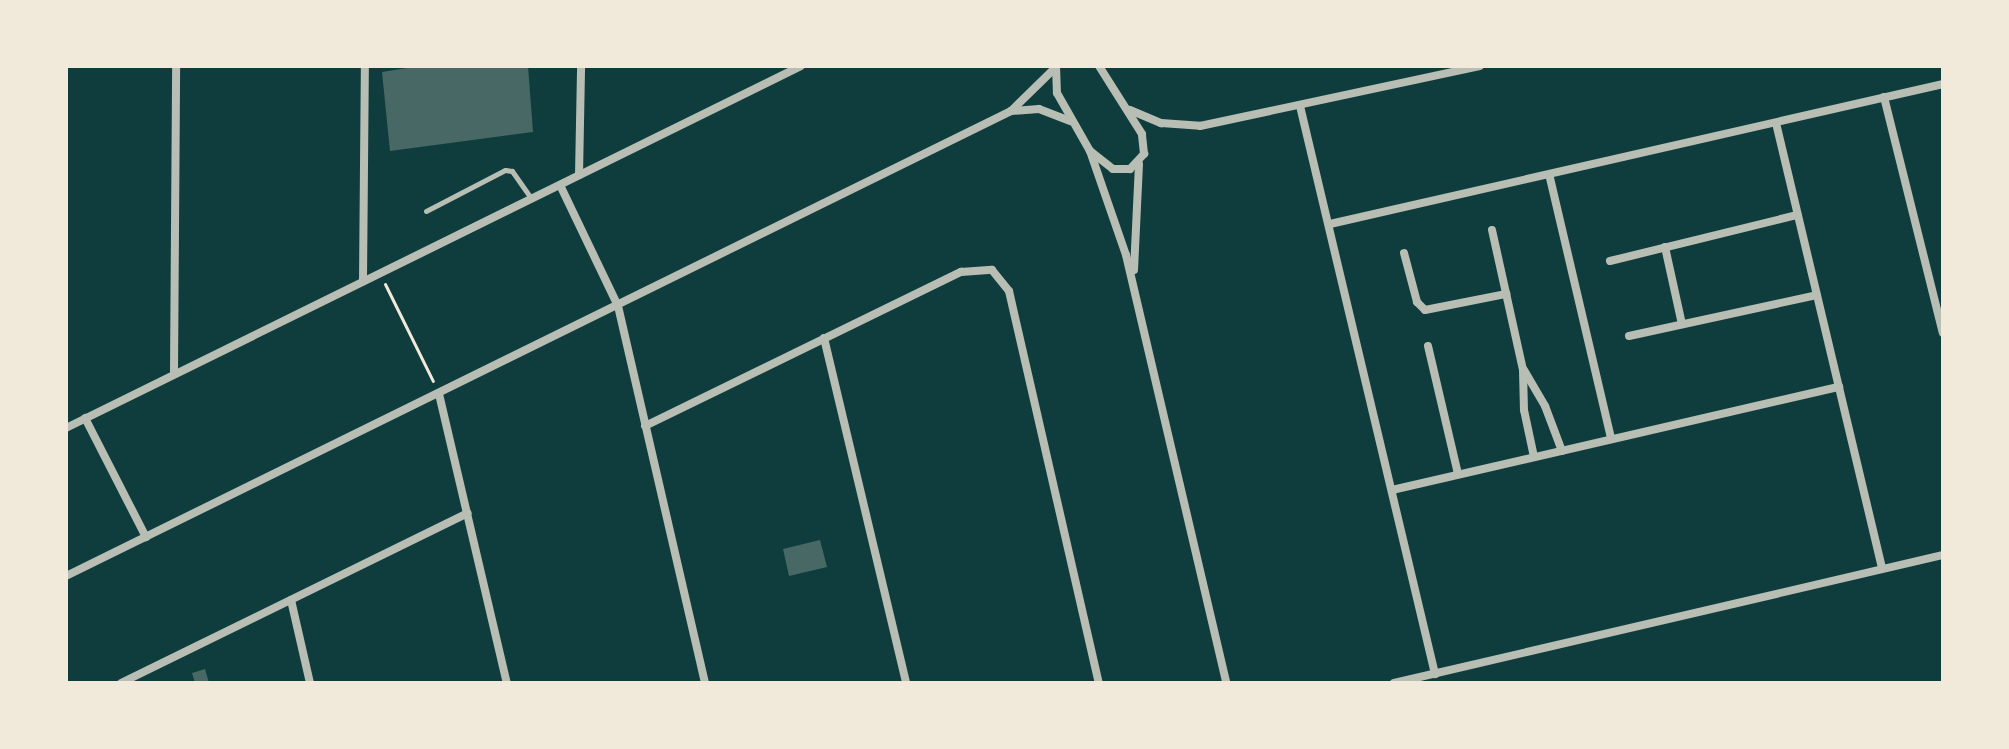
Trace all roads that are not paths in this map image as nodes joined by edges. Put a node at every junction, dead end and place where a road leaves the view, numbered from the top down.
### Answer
1 (176, 66) edge
2 (365, 66) edge
3 (581, 66) edge
4 (801, 66) edge
5 (1480, 66) edge
6 (1055, 67) edge
7 (1101, 67) edge
8 (1943, 84) edge
9 (1884, 97) junction
10 (1300, 106) junction
11 (1130, 110) junction
12 (1011, 111) junction
13 (1074, 123) junction
14 (1776, 123) junction
15 (1090, 151) junction
16 (1139, 164) junction
17 (579, 175) junction
18 (1550, 178) junction
19 (560, 185) junction
20 (532, 199) junction
21 (426, 211) dead end
22 (1797, 215) junction
23 (1330, 224) junction
24 (1492, 230) dead end
25 (1665, 247) junction
26 (1404, 253) dead end
27 (1610, 261) dead end
28 (363, 281) junction
29 (1134, 291) junction
30 (1506, 294) junction
31 (1817, 295) junction
32 (618, 306) junction
33 (1682, 324) junction
34 (1943, 333) edge
35 (1629, 336) dead end
36 (824, 338) junction
37 (1428, 346) dead end
38 (1523, 370) junction
39 (174, 372) junction
40 (1839, 387) junction
41 (439, 394) junction
42 (85, 418) junction
43 (645, 426) junction
44 (66, 428) edge
45 (1611, 439) junction
46 (1562, 451) junction
47 (1534, 457) junction
48 (1458, 474) junction
49 (1392, 490) junction
50 (468, 513) junction
51 (146, 537) junction
52 (1943, 555) edge
53 (1882, 569) junction
54 (66, 576) edge
55 (291, 600) junction
56 (1435, 674) junction
57 (121, 683) edge
58 (310, 683) edge
59 (507, 683) edge
60 (705, 683) edge
61 (906, 683) edge
62 (1099, 683) edge
63 (1226, 683) edge
64 (1394, 683) edge

1 - 39 street
2 - 28 street
3 - 17 street
4 - 17 street
5 - 10 street
6 - 12 street
6 - 13 street
7 - 11 street
8 - 9 street
9 - 14 street
9 - 34 street
10 - 11 street
10 - 23 street
11 - 16 street
12 - 13 street
12 - 32 street
13 - 15 street
14 - 18 street
14 - 22 street
15 - 16 street
15 - 29 street
16 - 29 street
17 - 19 street
18 - 23 street
18 - 45 street
19 - 20 street
19 - 32 street
20 - 21 lane
20 - 28 street
22 - 25 street
22 - 31 street
23 - 49 street
24 - 30 street
25 - 27 street
25 - 33 street
26 - 30 street
28 - 39 street
29 - 63 street
30 - 38 street
31 - 33 street
31 - 40 street
32 - 41 street
32 - 43 street
33 - 35 street
36 - 43 street
36 - 61 street
36 - 62 street
37 - 48 street
38 - 46 street
38 - 47 street
39 - 42 street
40 - 45 street
40 - 53 street
41 - 50 street
41 - 51 street
42 - 44 street
42 - 51 street
43 - 60 street
45 - 46 street
46 - 47 street
47 - 48 street
48 - 49 street
49 - 56 street
50 - 55 street
50 - 59 street
51 - 54 street
52 - 53 street
53 - 56 street
55 - 57 street
55 - 58 street
56 - 64 street

